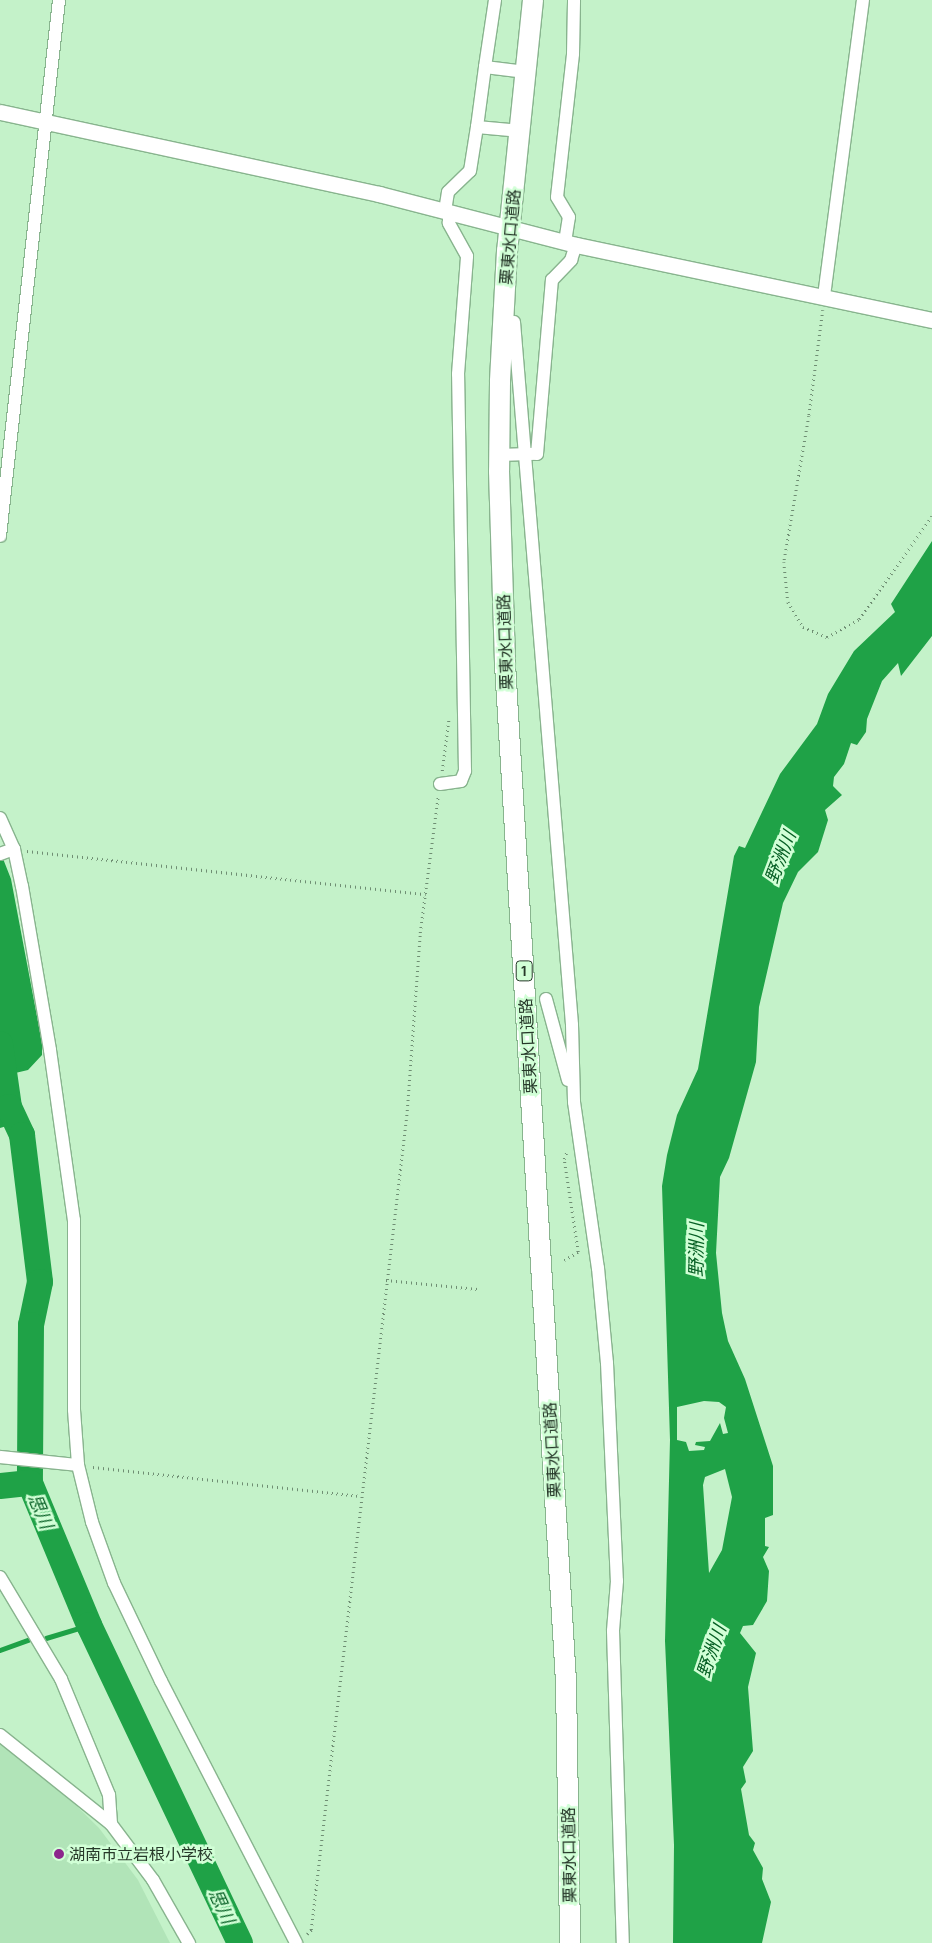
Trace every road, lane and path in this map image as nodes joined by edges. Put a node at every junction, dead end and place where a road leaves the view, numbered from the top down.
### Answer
1 (59, 0) edge
2 (495, 0) edge
3 (534, 0) edge
4 (574, 0) edge
5 (863, 0) edge
6 (485, 67) junction
7 (526, 72) junction
8 (0, 112) edge
9 (46, 122) junction
10 (477, 126) junction
11 (521, 131) junction
12 (447, 212) junction
13 (511, 228) junction
14 (570, 243) junction
15 (829, 297) junction
16 (932, 320) edge
17 (514, 322) dead end
18 (526, 453) junction
19 (499, 455) junction
20 (932, 516) edge
21 (0, 536) edge
22 (451, 708) dead end
23 (440, 784) junction
24 (0, 818) edge
25 (7, 852) edge
26 (426, 894) junction
27 (546, 999) dead end
28 (574, 1102) junction
29 (579, 1140) junction
30 (564, 1260) dead end
31 (386, 1280) junction
32 (478, 1289) dead end
33 (0, 1456) edge
34 (75, 1465) junction
35 (360, 1496) junction
36 (0, 1577) edge
37 (0, 1735) edge
38 (111, 1824) junction
39 (296, 1942) edge
40 (188, 1943) edge
41 (570, 1943) edge
42 (624, 1943) edge

1 - 9 street
2 - 6 street
3 - 7 highway, 栗東水口道路 / 1
4 - 14 street
5 - 15 street
6 - 7 street
6 - 10 street
7 - 11 highway, 栗東水口道路 / 1
8 - 9 street
9 - 12 street
9 - 21 street
10 - 11 street
10 - 12 street
11 - 13 highway, 栗東水口道路 / 1
12 - 13 street
12 - 23 street
13 - 14 street
13 - 19 highway, 栗東水口道路 / 1
14 - 15 street
14 - 18 street
15 - 16 street
15 - 20 path
17 - 18 street
18 - 19 street
18 - 28 street
19 - 41 highway, 栗東水口道路 / 1
22 - 23 path
23 - 26 path
24 - 25 street
25 - 26 path
25 - 34 street
26 - 31 path
27 - 28 street
28 - 29 street
29 - 30 path
29 - 42 street
31 - 32 path
31 - 35 path
33 - 34 street
34 - 35 path
34 - 39 street
35 - 39 path
36 - 38 street
37 - 38 street
38 - 40 street

